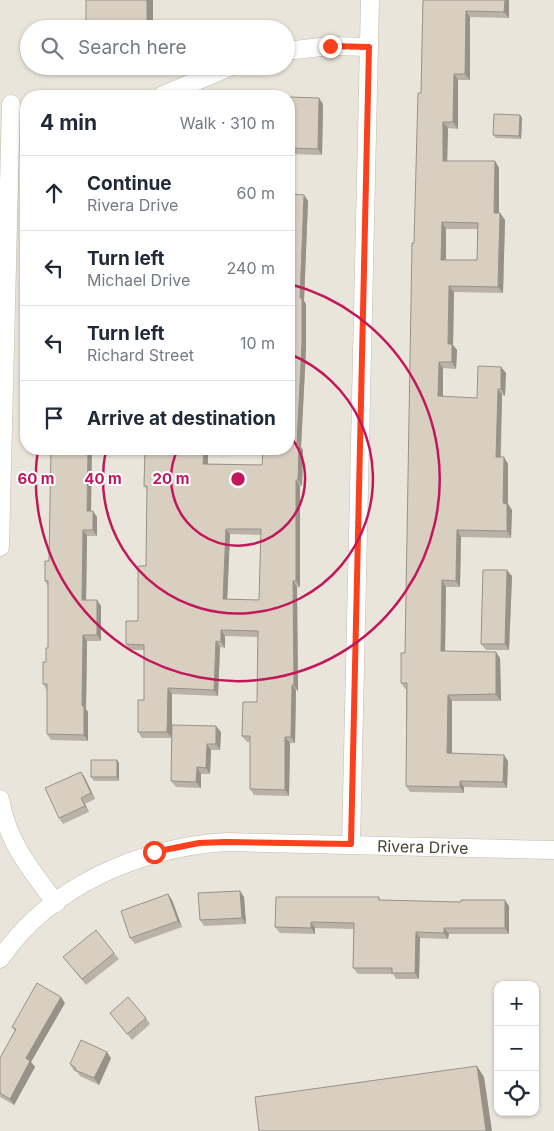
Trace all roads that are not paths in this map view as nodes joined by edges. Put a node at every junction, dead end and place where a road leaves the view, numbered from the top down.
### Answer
1 (370, 0) edge
2 (369, 47) junction
3 (295, 50) edge
4 (211, 75) edge
5 (175, 90) edge
6 (12, 104) edge
7 (0, 547) edge
8 (0, 799) edge
9 (351, 844) junction
10 (554, 850) edge
11 (56, 903) junction
12 (0, 959) edge

1 - 2 street
2 - 3 street
2 - 9 street
4 - 5 street
6 - 7 street
8 - 11 street
9 - 10 street, Rivera Drive
9 - 11 street, Rivera Drive
11 - 12 street, Rivera Drive

